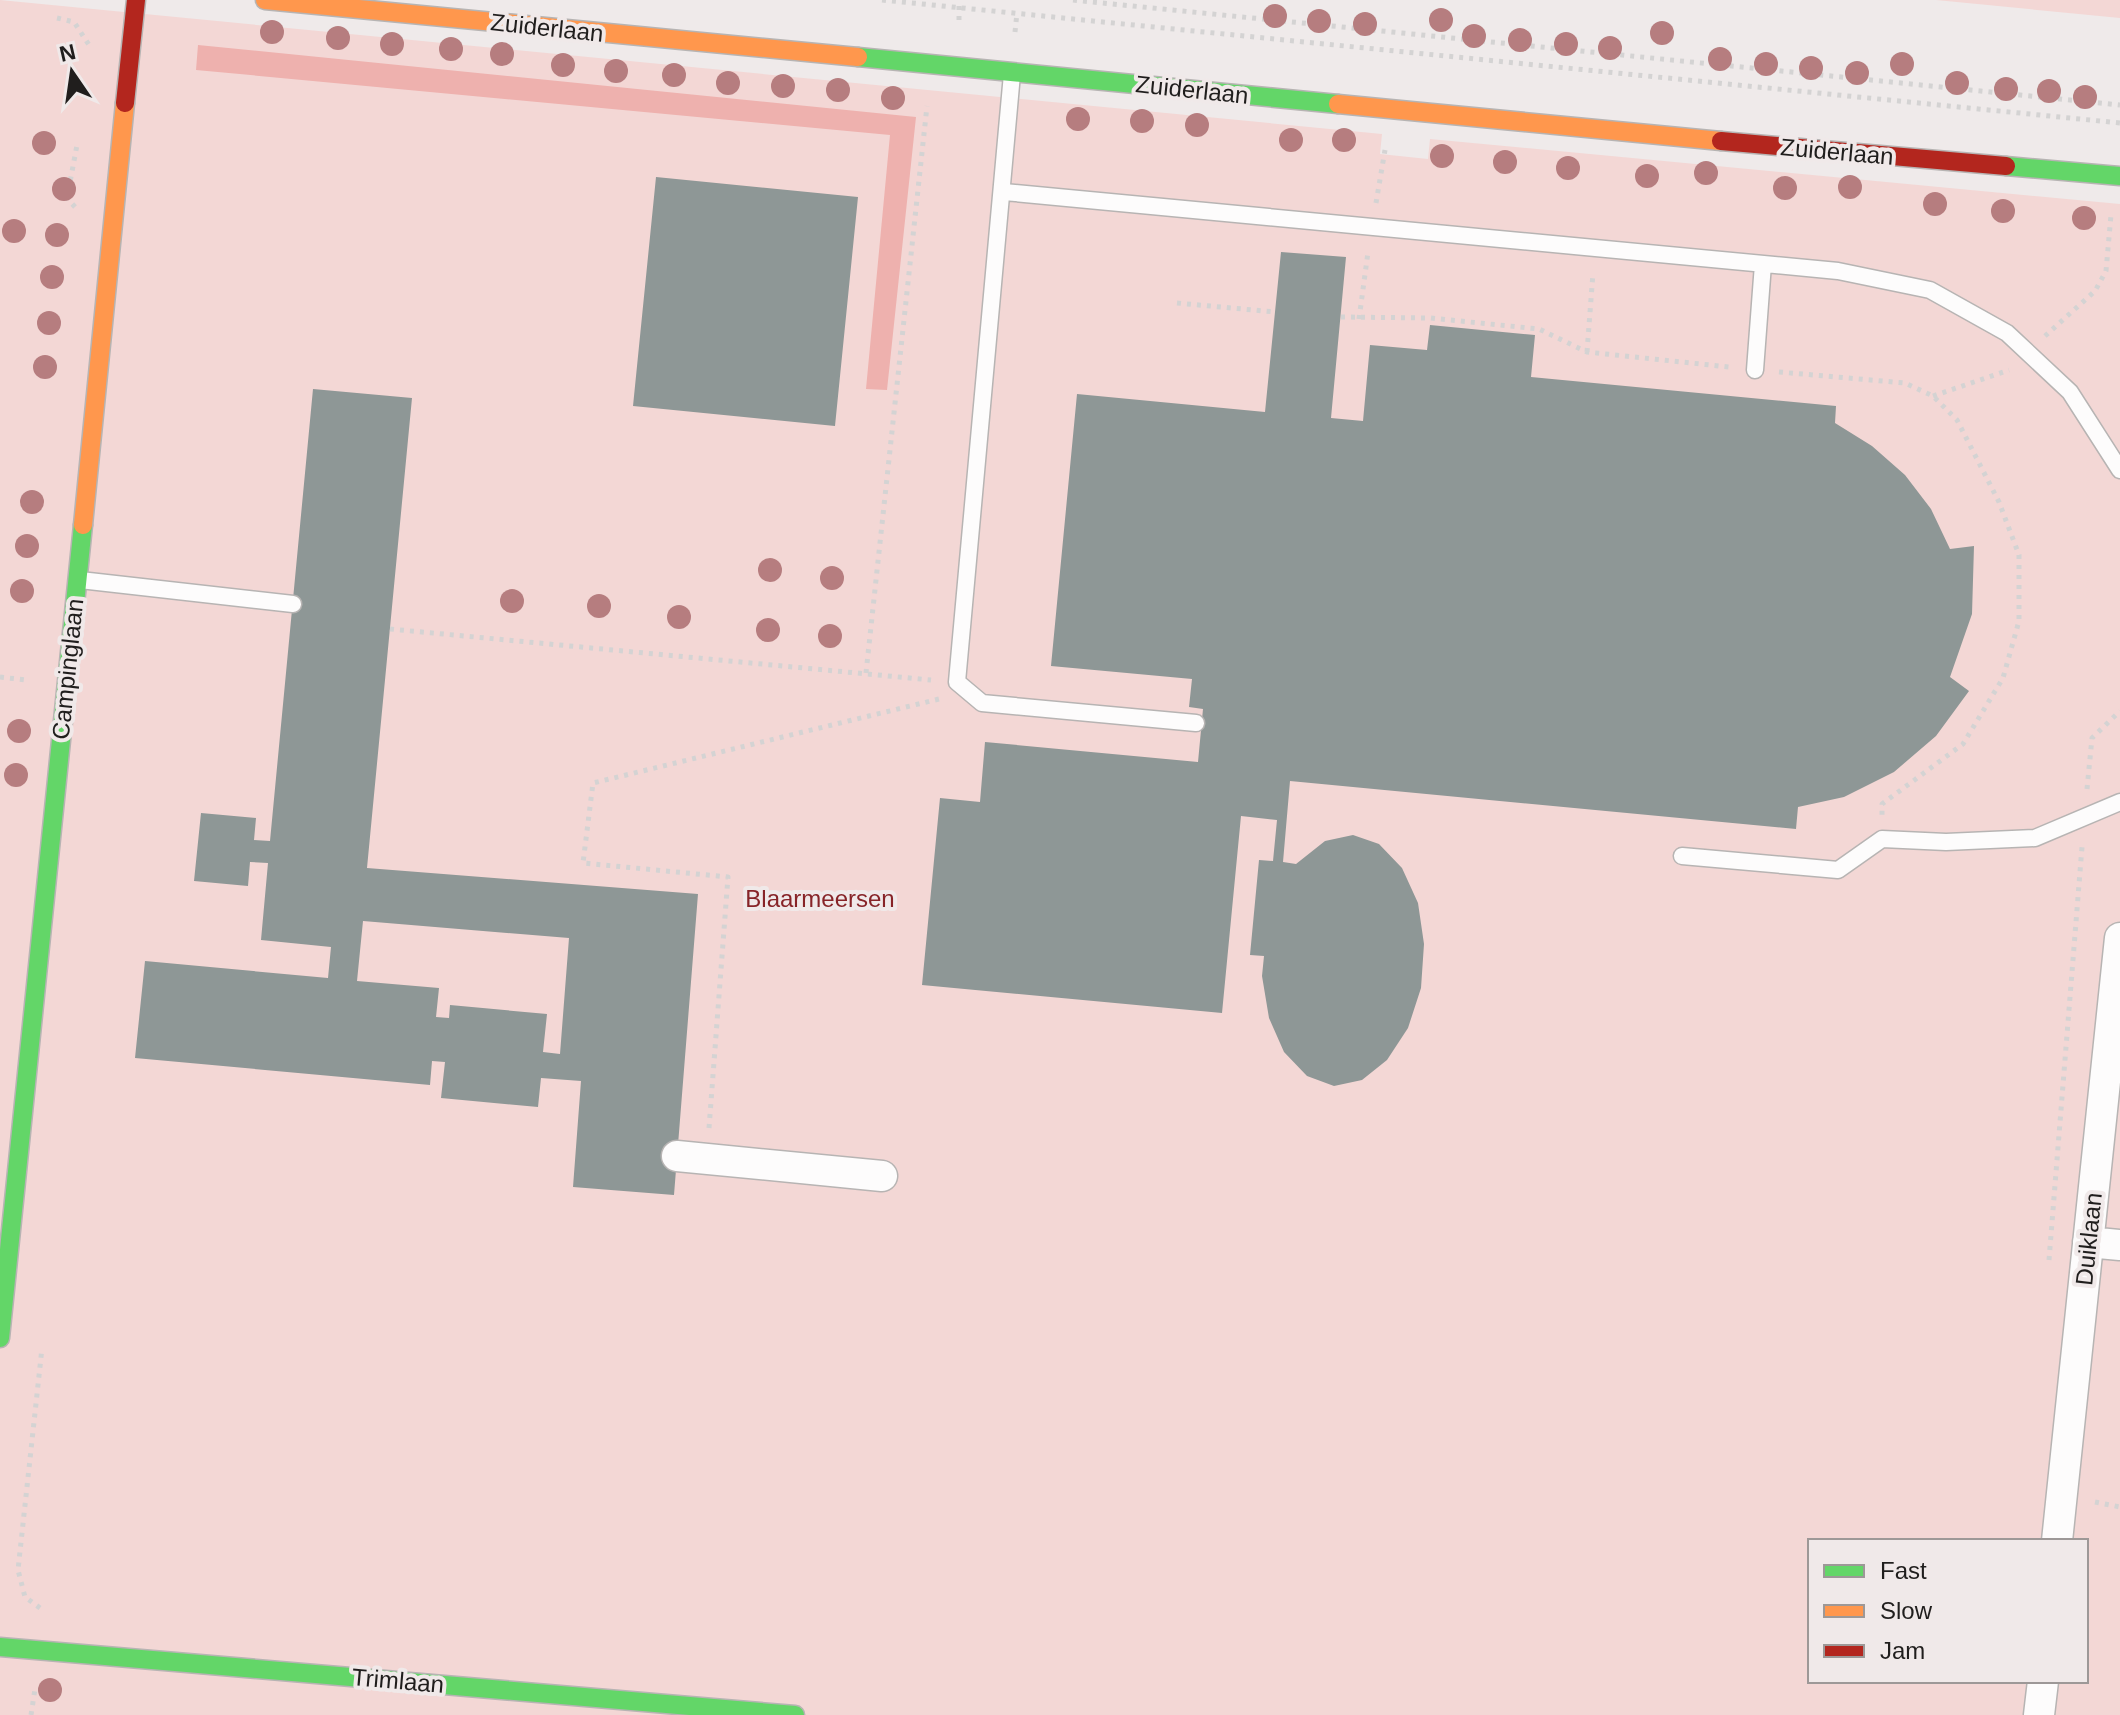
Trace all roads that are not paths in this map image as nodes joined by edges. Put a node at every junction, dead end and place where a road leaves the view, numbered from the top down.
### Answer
1 (136, 0) edge
2 (265, 0) edge
3 (1012, 73) junction
4 (2118, 176) edge
5 (1004, 192) junction
6 (1763, 264) junction
7 (1755, 370) road end
8 (2120, 470) edge
9 (77, 580) junction
10 (293, 604) dead end
11 (1196, 723) dead end
12 (2120, 802) edge
13 (1682, 856) dead end
14 (2120, 938) edge
15 (677, 1156) dead end
16 (882, 1176) dead end
17 (2088, 1242) junction
18 (2120, 1245) edge
19 (0, 1338) edge
20 (2057, 1539) edge
21 (0, 1647) edge
22 (2043, 1683) edge
23 (714, 1711) edge
24 (795, 1715) edge
25 (2039, 1715) edge

1 - 9 street, Campinglaan
2 - 3 street, Zuiderlaan
3 - 4 street, Zuiderlaan
3 - 5 lane
5 - 6 lane
5 - 11 lane
6 - 7 lane
6 - 8 lane
9 - 10 lane
9 - 19 street, Campinglaan
12 - 13 lane
14 - 17 street, Duiklaan
15 - 16 street
17 - 18 street
17 - 20 street, Duiklaan
21 - 23 street, Trimlaan
22 - 25 street
23 - 24 street, Trimlaan

